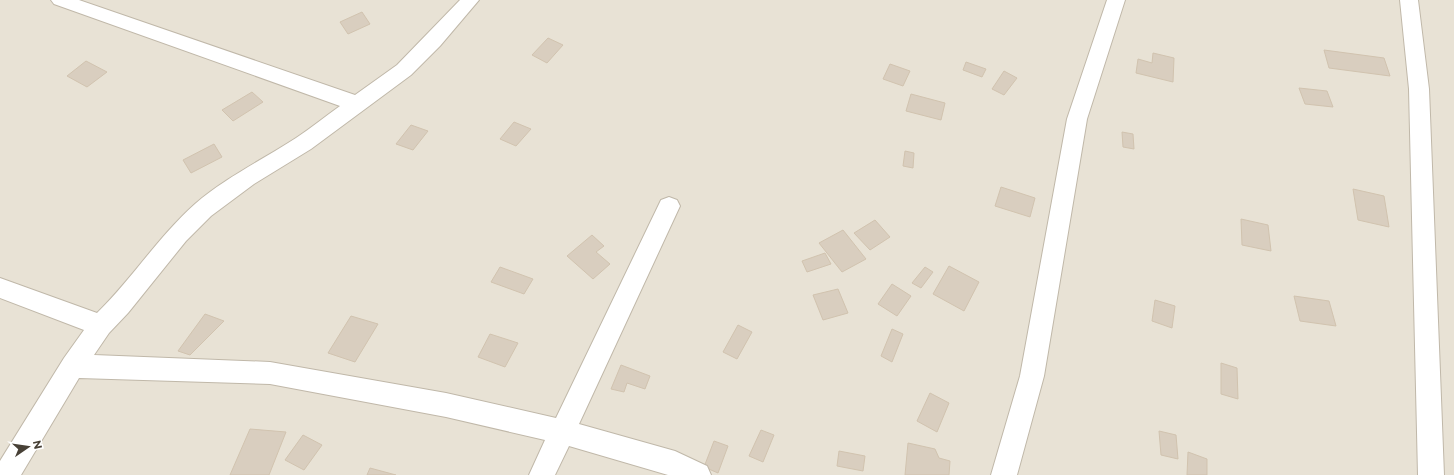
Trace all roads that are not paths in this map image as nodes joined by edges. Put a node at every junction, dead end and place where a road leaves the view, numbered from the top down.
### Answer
1 (60, 0) edge
2 (470, 0) edge
3 (1116, 0) edge
4 (1409, 0) edge
5 (358, 104) junction
6 (669, 206) dead end
7 (0, 288) edge
8 (101, 325) junction
9 (73, 366) junction
10 (562, 432) junction
11 (6, 475) edge
12 (542, 475) edge
13 (698, 475) edge
14 (1004, 475) edge
15 (1431, 475) edge

1 - 5 street
2 - 5 street
3 - 14 street
4 - 15 street
5 - 8 street
6 - 10 street
7 - 8 street
8 - 9 street
9 - 10 street
9 - 11 street
10 - 12 street
10 - 13 street

